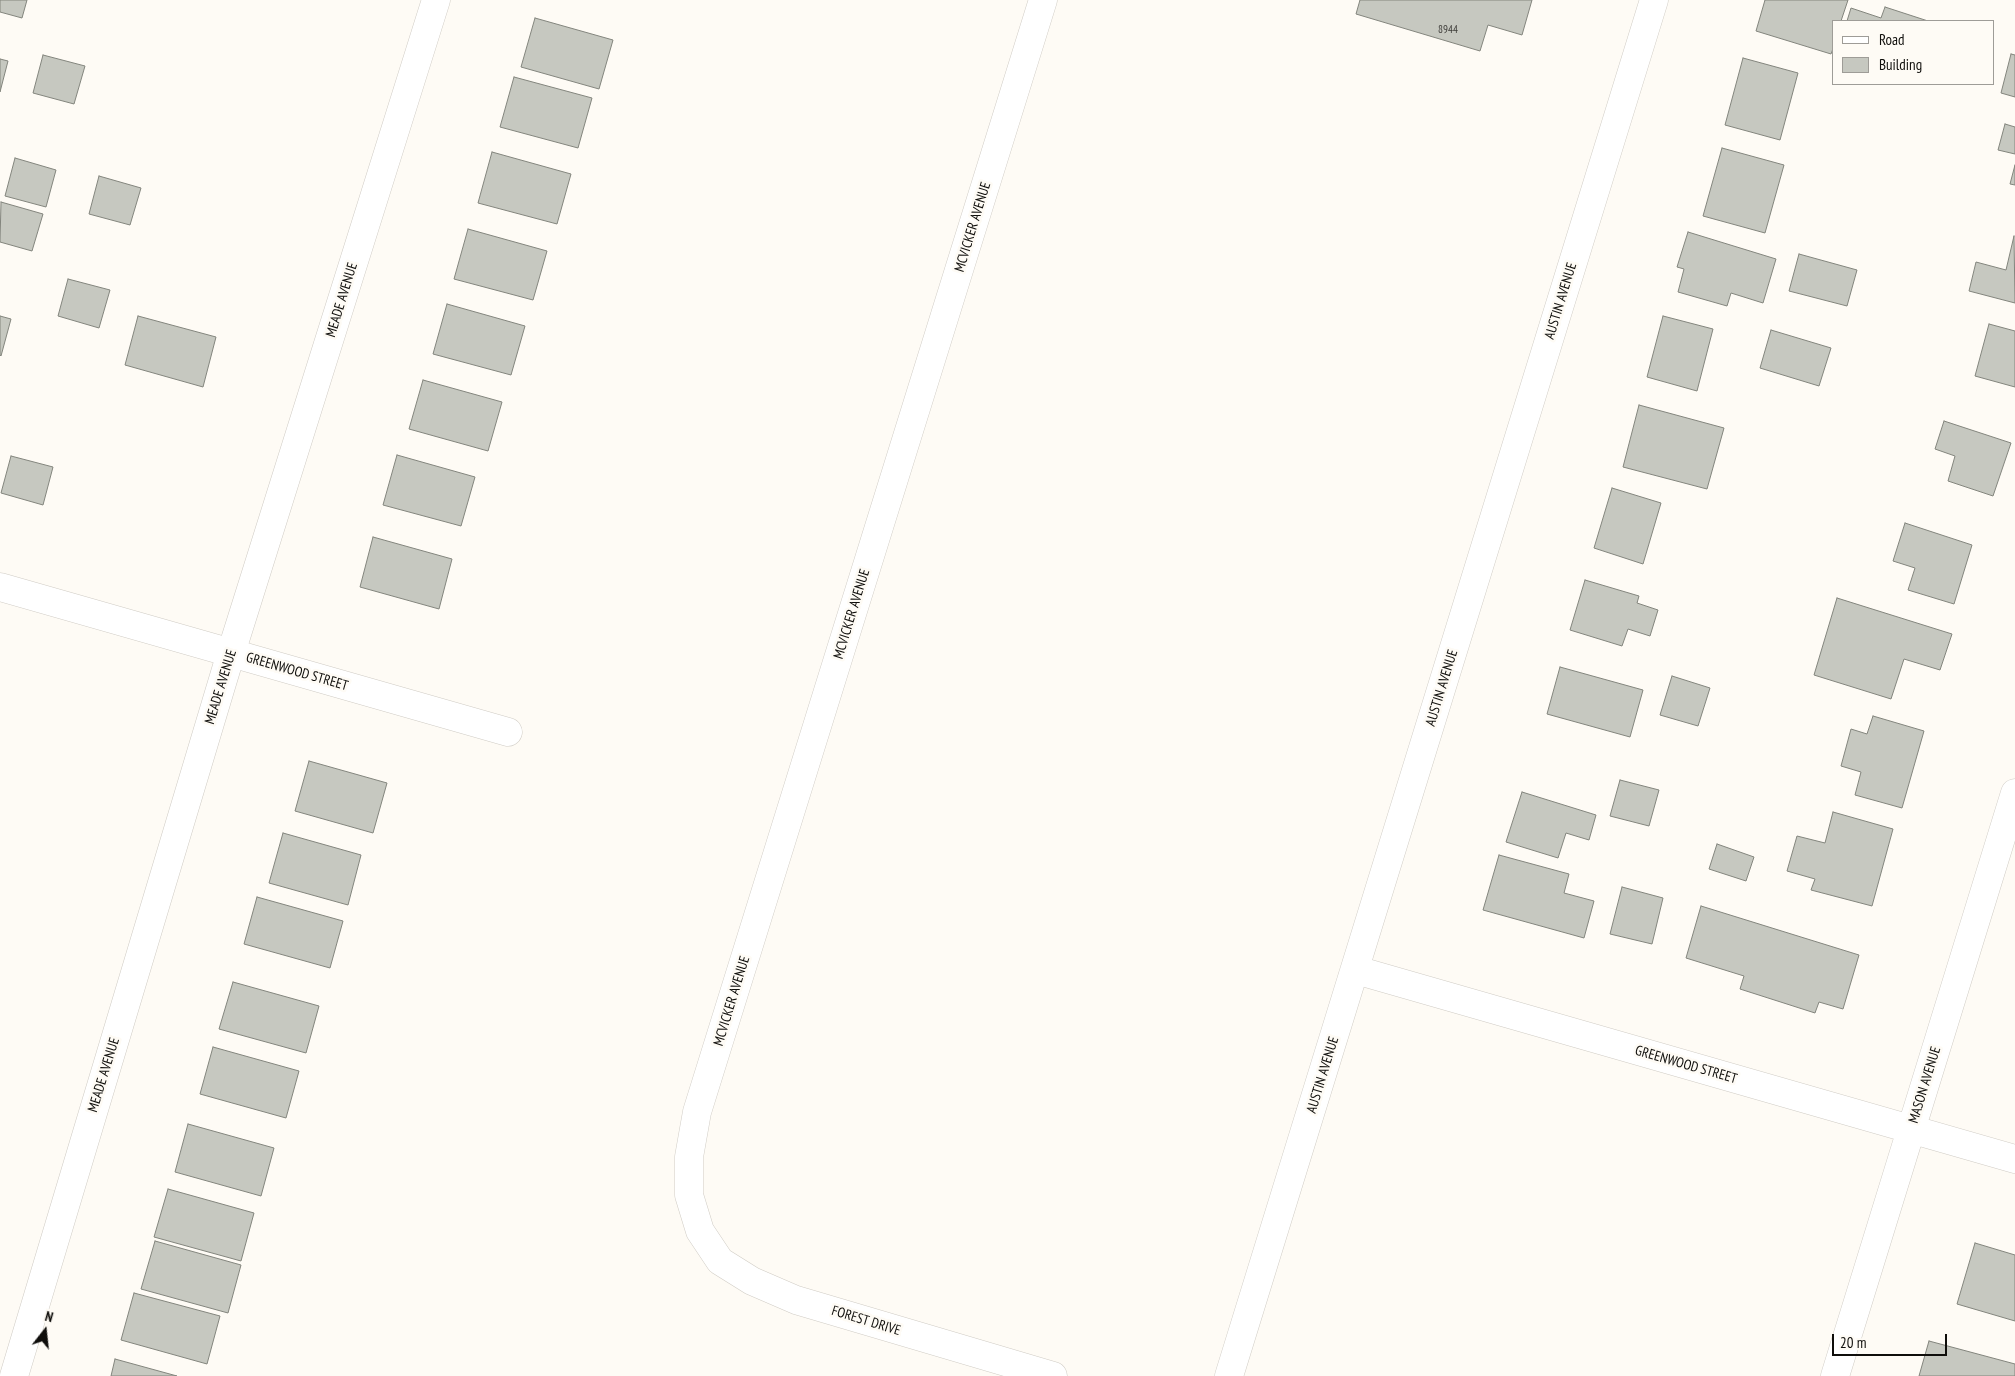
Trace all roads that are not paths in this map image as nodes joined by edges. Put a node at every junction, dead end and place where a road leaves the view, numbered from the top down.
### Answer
1 (436, 0) edge
2 (1044, 0) edge
3 (1654, 0) edge
4 (0, 587) edge
5 (231, 653) junction
6 (508, 732) dead end
7 (2015, 793) edge
8 (1356, 970) junction
9 (1911, 1130) junction
10 (2015, 1159) edge
11 (700, 1231) joint
12 (14, 1376) edge
13 (1053, 1376) edge
14 (1229, 1376) edge
15 (1835, 1376) edge

1 - 5 street, MEADE AVENUE
2 - 11 street, MCVICKER AVENUE
3 - 8 street, AUSTIN AVENUE
4 - 5 street, GREENWOOD STREET
5 - 6 street, GREENWOOD STREET
5 - 12 street, MEADE AVENUE
7 - 9 street, MASON AVENUE
8 - 9 street, GREENWOOD STREET
8 - 14 street, AUSTIN AVENUE
9 - 10 street, GREENWOOD STREET
9 - 15 street, MASON AVENUE
11 - 13 street, FOREST DRIVE

